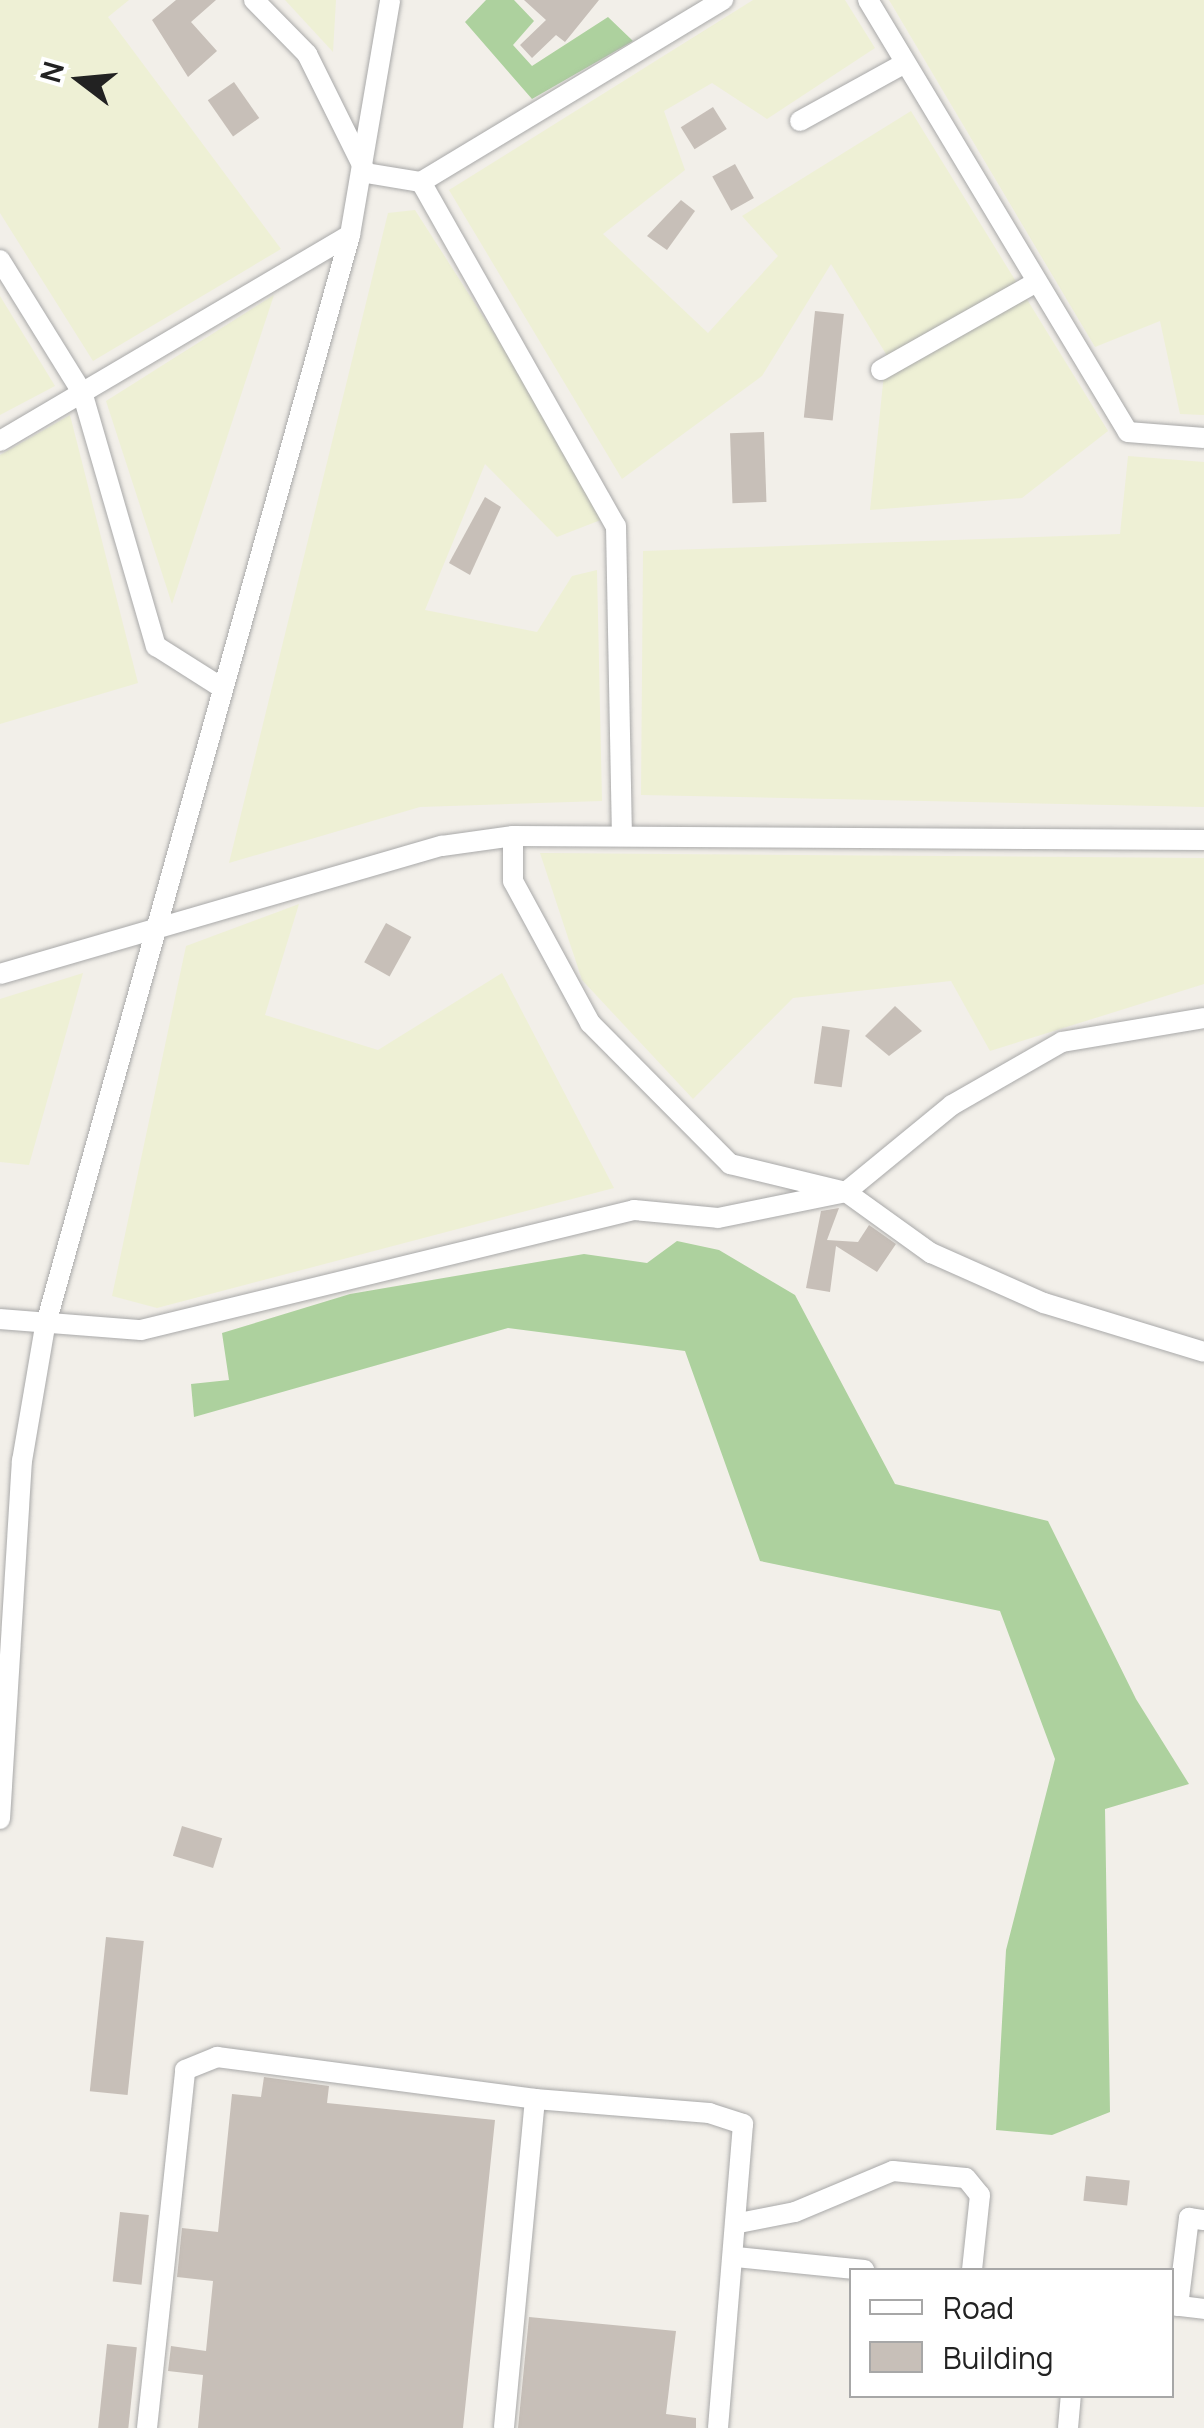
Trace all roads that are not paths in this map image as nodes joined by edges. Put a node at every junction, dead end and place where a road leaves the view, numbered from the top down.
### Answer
1 (254, 0) edge
2 (390, 0) edge
3 (723, 0) edge
4 (868, 0) edge
5 (905, 63) junction
6 (800, 121) dead end
7 (366, 173) junction
8 (421, 182) junction
9 (350, 235) junction
10 (0, 260) edge
11 (1035, 283) junction
12 (881, 370) dead end
13 (82, 392) junction
14 (1204, 438) edge
15 (0, 441) edge
16 (220, 686) junction
17 (622, 834) junction
18 (513, 836) junction
19 (1204, 840) edge
20 (151, 930) junction
21 (0, 974) edge
22 (1204, 1018) edge
23 (846, 1192) junction
24 (0, 1319) edge
25 (45, 1327) junction
26 (1204, 1352) edge
27 (0, 1819) edge
28 (535, 2099) junction
29 (1204, 2220) edge
30 (740, 2223) junction
31 (736, 2256) junction
32 (849, 2268) edge
33 (972, 2268) edge
34 (1175, 2305) edge
35 (1204, 2309) edge
36 (1071, 2398) edge
37 (146, 2428) edge
38 (504, 2428) edge
39 (718, 2428) edge
40 (1068, 2428) edge

1 - 7 street
2 - 7 street
3 - 8 street
4 - 5 street
5 - 6 street
5 - 11 street
7 - 8 street
7 - 9 street
8 - 17 street
9 - 13 street
9 - 16 street
10 - 13 street
11 - 12 street
11 - 14 street
13 - 15 street
13 - 16 street
16 - 20 street
17 - 18 street
17 - 19 street
18 - 20 street
18 - 23 street
20 - 21 street
20 - 25 street
22 - 23 street
23 - 25 street
23 - 26 street
24 - 25 street
25 - 27 street
28 - 30 street
28 - 37 street
28 - 38 street
29 - 34 street
30 - 31 street
30 - 33 street
31 - 32 street
31 - 39 street
34 - 35 street
36 - 40 street

